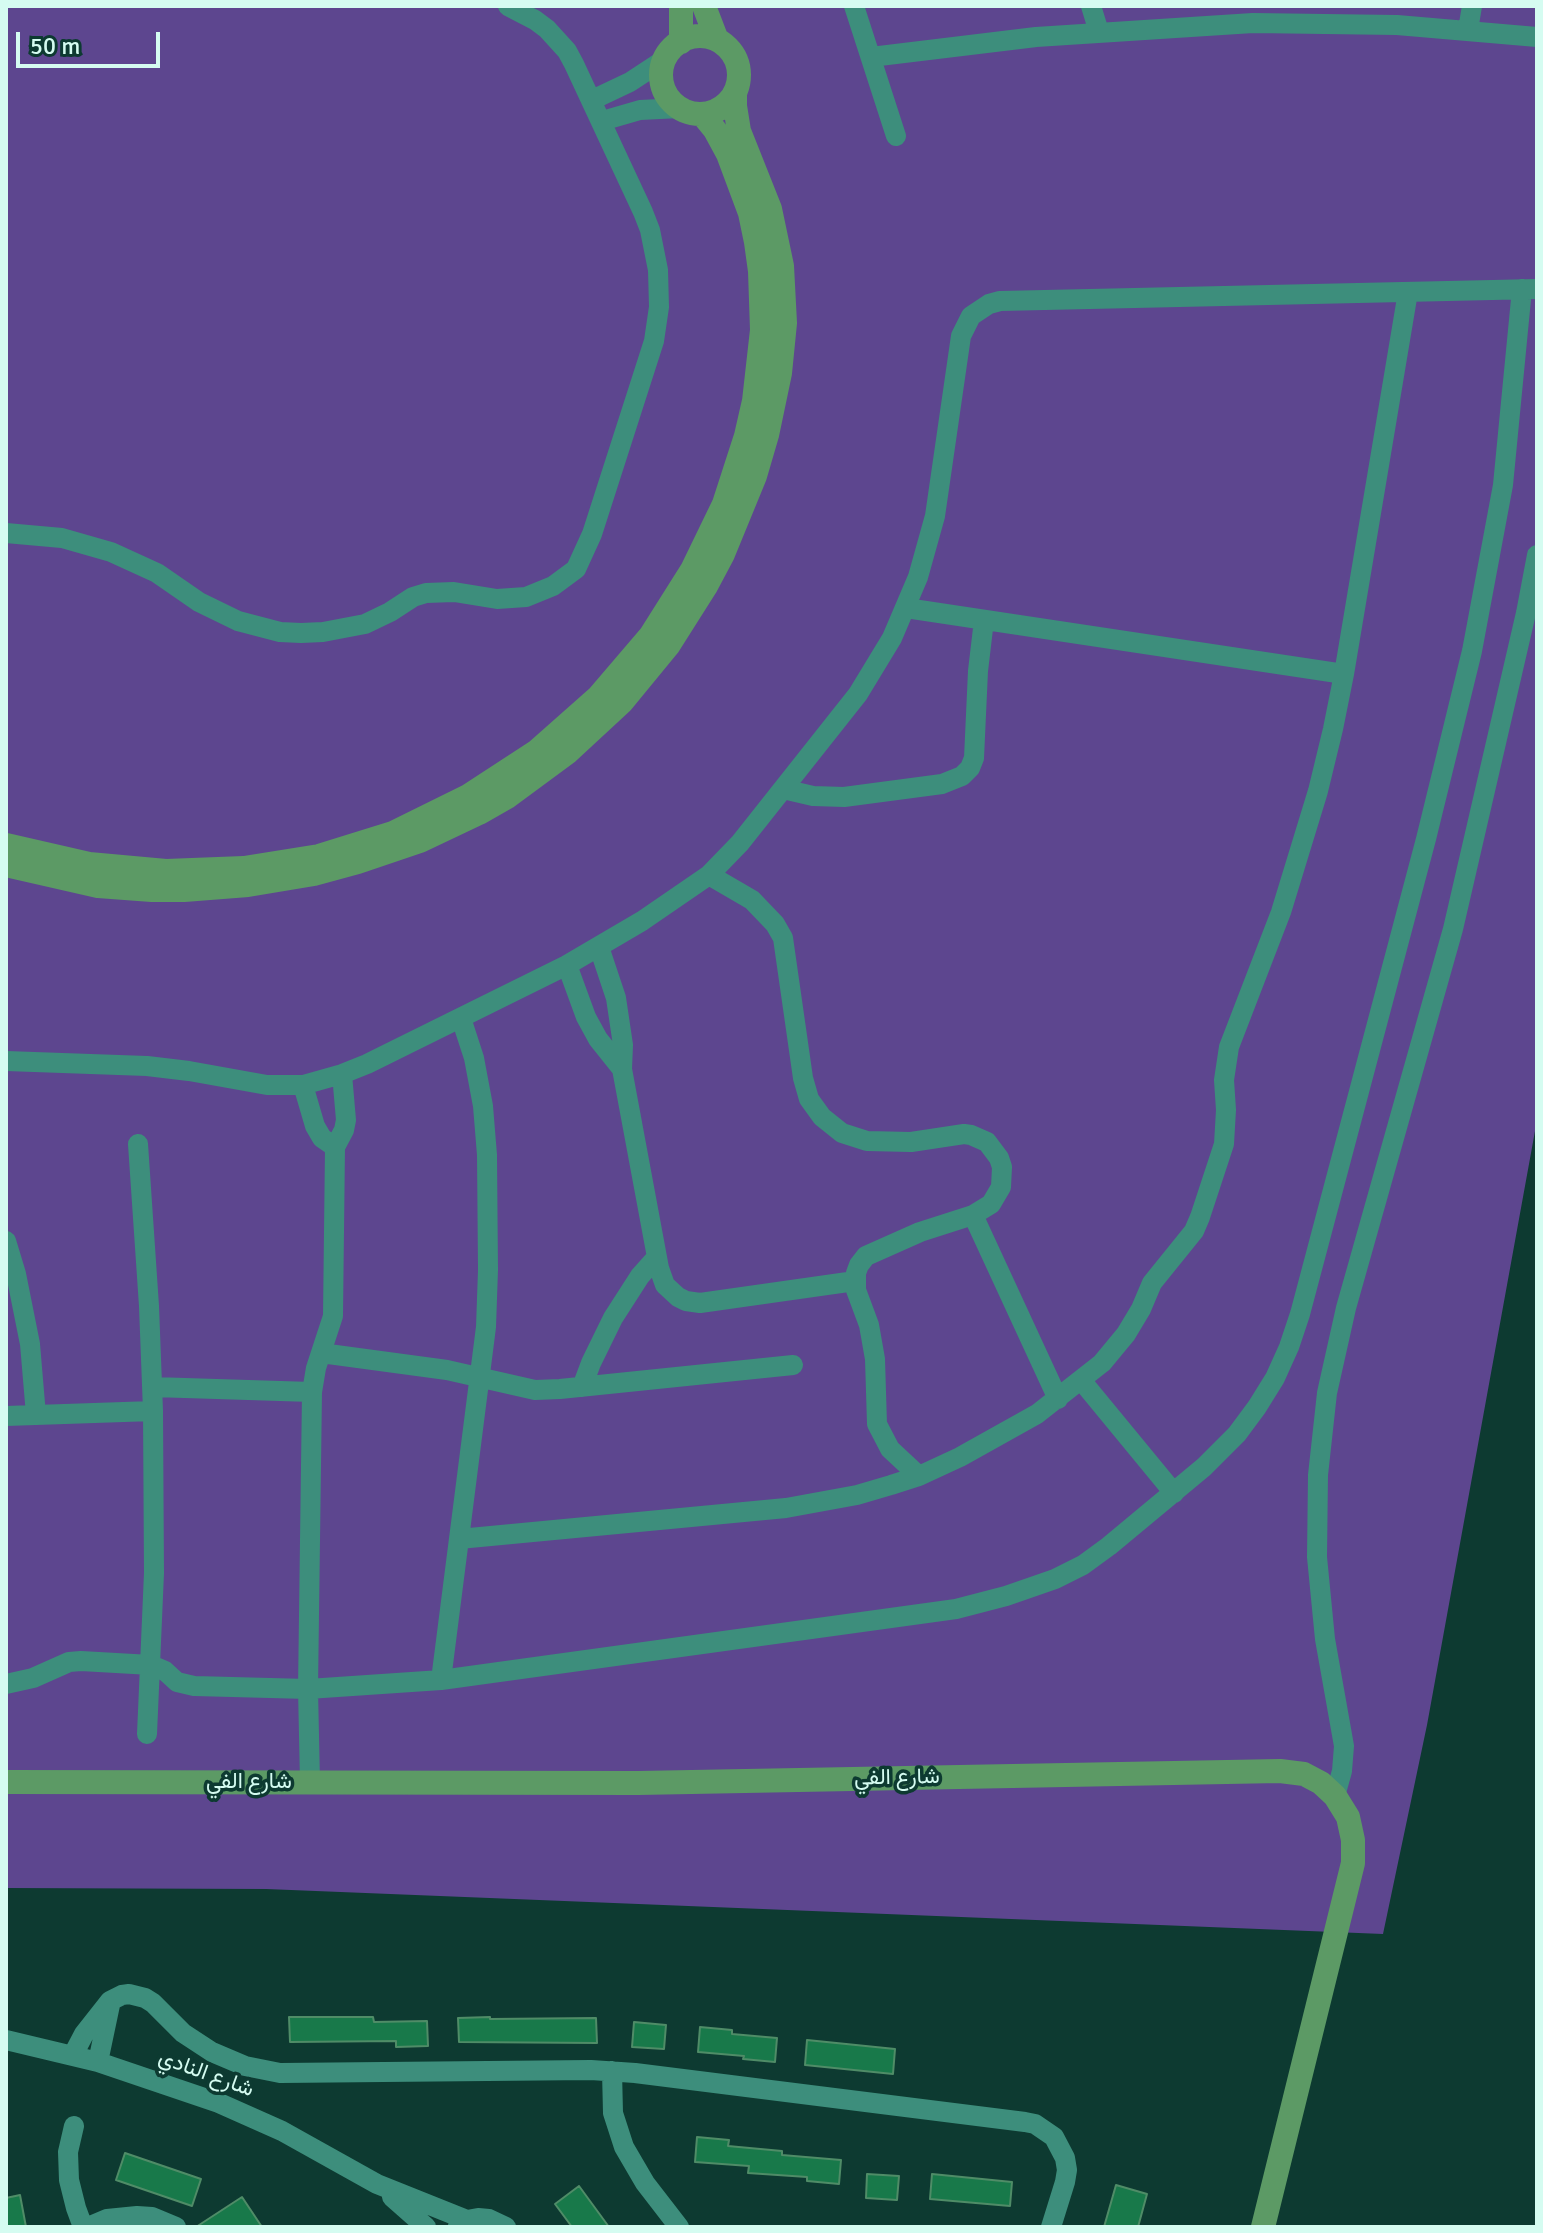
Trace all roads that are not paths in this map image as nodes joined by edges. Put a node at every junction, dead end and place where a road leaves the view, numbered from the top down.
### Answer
1 (508, 6) edge
2 (681, 6) edge
3 (704, 6) edge
4 (854, 6) edge
5 (1091, 6) edge
6 (1472, 6) edge
7 (1468, 30) junction
8 (1099, 32) junction
9 (1537, 37) edge
10 (717, 40) junction
11 (673, 51) junction
12 (871, 57) junction
13 (735, 93) junction
14 (592, 100) junction
15 (691, 111) junction
16 (602, 121) junction
17 (896, 136) dead end
18 (1529, 289) edge
19 (1408, 292) junction
20 (6, 533) edge
21 (1537, 555) edge
22 (906, 608) junction
23 (984, 620) junction
24 (1344, 674) junction
25 (783, 789) junction
26 (6, 845) edge
27 (6, 865) edge
28 (709, 875) junction
29 (599, 947) junction
30 (567, 965) junction
31 (461, 1018) junction
32 (6, 1061) edge
33 (622, 1069) junction
34 (342, 1074) junction
35 (303, 1085) junction
36 (138, 1144) dead end
37 (335, 1147) junction
38 (973, 1215) junction
39 (6, 1241) edge
40 (657, 1257) junction
41 (855, 1281) junction
42 (321, 1353) junction
43 (793, 1365) dead end
44 (480, 1377) junction
45 (1081, 1380) junction
46 (153, 1387) junction
47 (582, 1387) junction
48 (312, 1392) junction
49 (1058, 1399) junction
50 (153, 1411) junction
51 (36, 1415) junction
52 (6, 1416) edge
53 (919, 1476) junction
54 (1174, 1493) junction
55 (459, 1539) junction
56 (151, 1665) junction
57 (441, 1680) junction
58 (6, 1684) edge
59 (308, 1689) junction
60 (147, 1734) dead end
61 (6, 1782) edge
62 (310, 1782) junction
63 (1335, 1796) junction
64 (110, 2001) junction
65 (6, 2040) edge
66 (73, 2055) junction
67 (98, 2062) junction
68 (612, 2071) junction
69 (74, 2126) dead end
70 (377, 2184) junction
71 (462, 2224) edge
72 (86, 2227) edge
73 (176, 2227) edge
74 (426, 2227) edge
75 (506, 2227) edge
76 (679, 2227) edge
77 (1051, 2227) edge
78 (1263, 2227) edge

1 - 14 street
2 - 11 street
3 - 10 street
4 - 12 street
5 - 8 street
6 - 7 street
7 - 8 street
7 - 9 street
8 - 12 street
10 - 11 street
10 - 13 street
11 - 14 street
11 - 15 street
12 - 17 street
13 - 15 street
13 - 27 street
14 - 16 street
15 - 16 street
15 - 26 street
16 - 20 street
18 - 19 street
18 - 54 street
19 - 22 street
19 - 24 street
21 - 63 street
22 - 23 street
22 - 25 street
23 - 24 street
23 - 25 street
24 - 45 street
25 - 28 street
28 - 29 street
28 - 38 street
29 - 30 street
29 - 33 street
30 - 31 street
30 - 33 street
31 - 34 street
31 - 44 street
32 - 35 street
33 - 40 street
34 - 35 street
34 - 37 street
35 - 37 street
36 - 46 street
37 - 42 street
38 - 41 street
38 - 49 street
39 - 51 street
40 - 41 street
40 - 47 street
41 - 53 street
42 - 44 street
42 - 48 street
43 - 47 street
44 - 47 street
44 - 55 street
45 - 49 street
45 - 54 street
46 - 48 street
46 - 50 street
48 - 59 street
49 - 53 street
50 - 51 street
50 - 56 street
51 - 52 street
53 - 55 street
54 - 57 street
55 - 57 street
56 - 58 street
56 - 59 street
56 - 60 street
57 - 59 street
59 - 62 street
61 - 62 street, شارع الفي
62 - 63 street, شارع الفي
63 - 78 street
64 - 66 street
64 - 67 street
64 - 68 street
65 - 66 street, شارع النادي
66 - 67 street, شارع النادي
67 - 70 street, شارع النادي
68 - 76 street
68 - 77 street
69 - 72 street
70 - 71 street, شارع النادي
70 - 74 street, شارع النادي
71 - 75 street, شارع النادي
72 - 73 street

